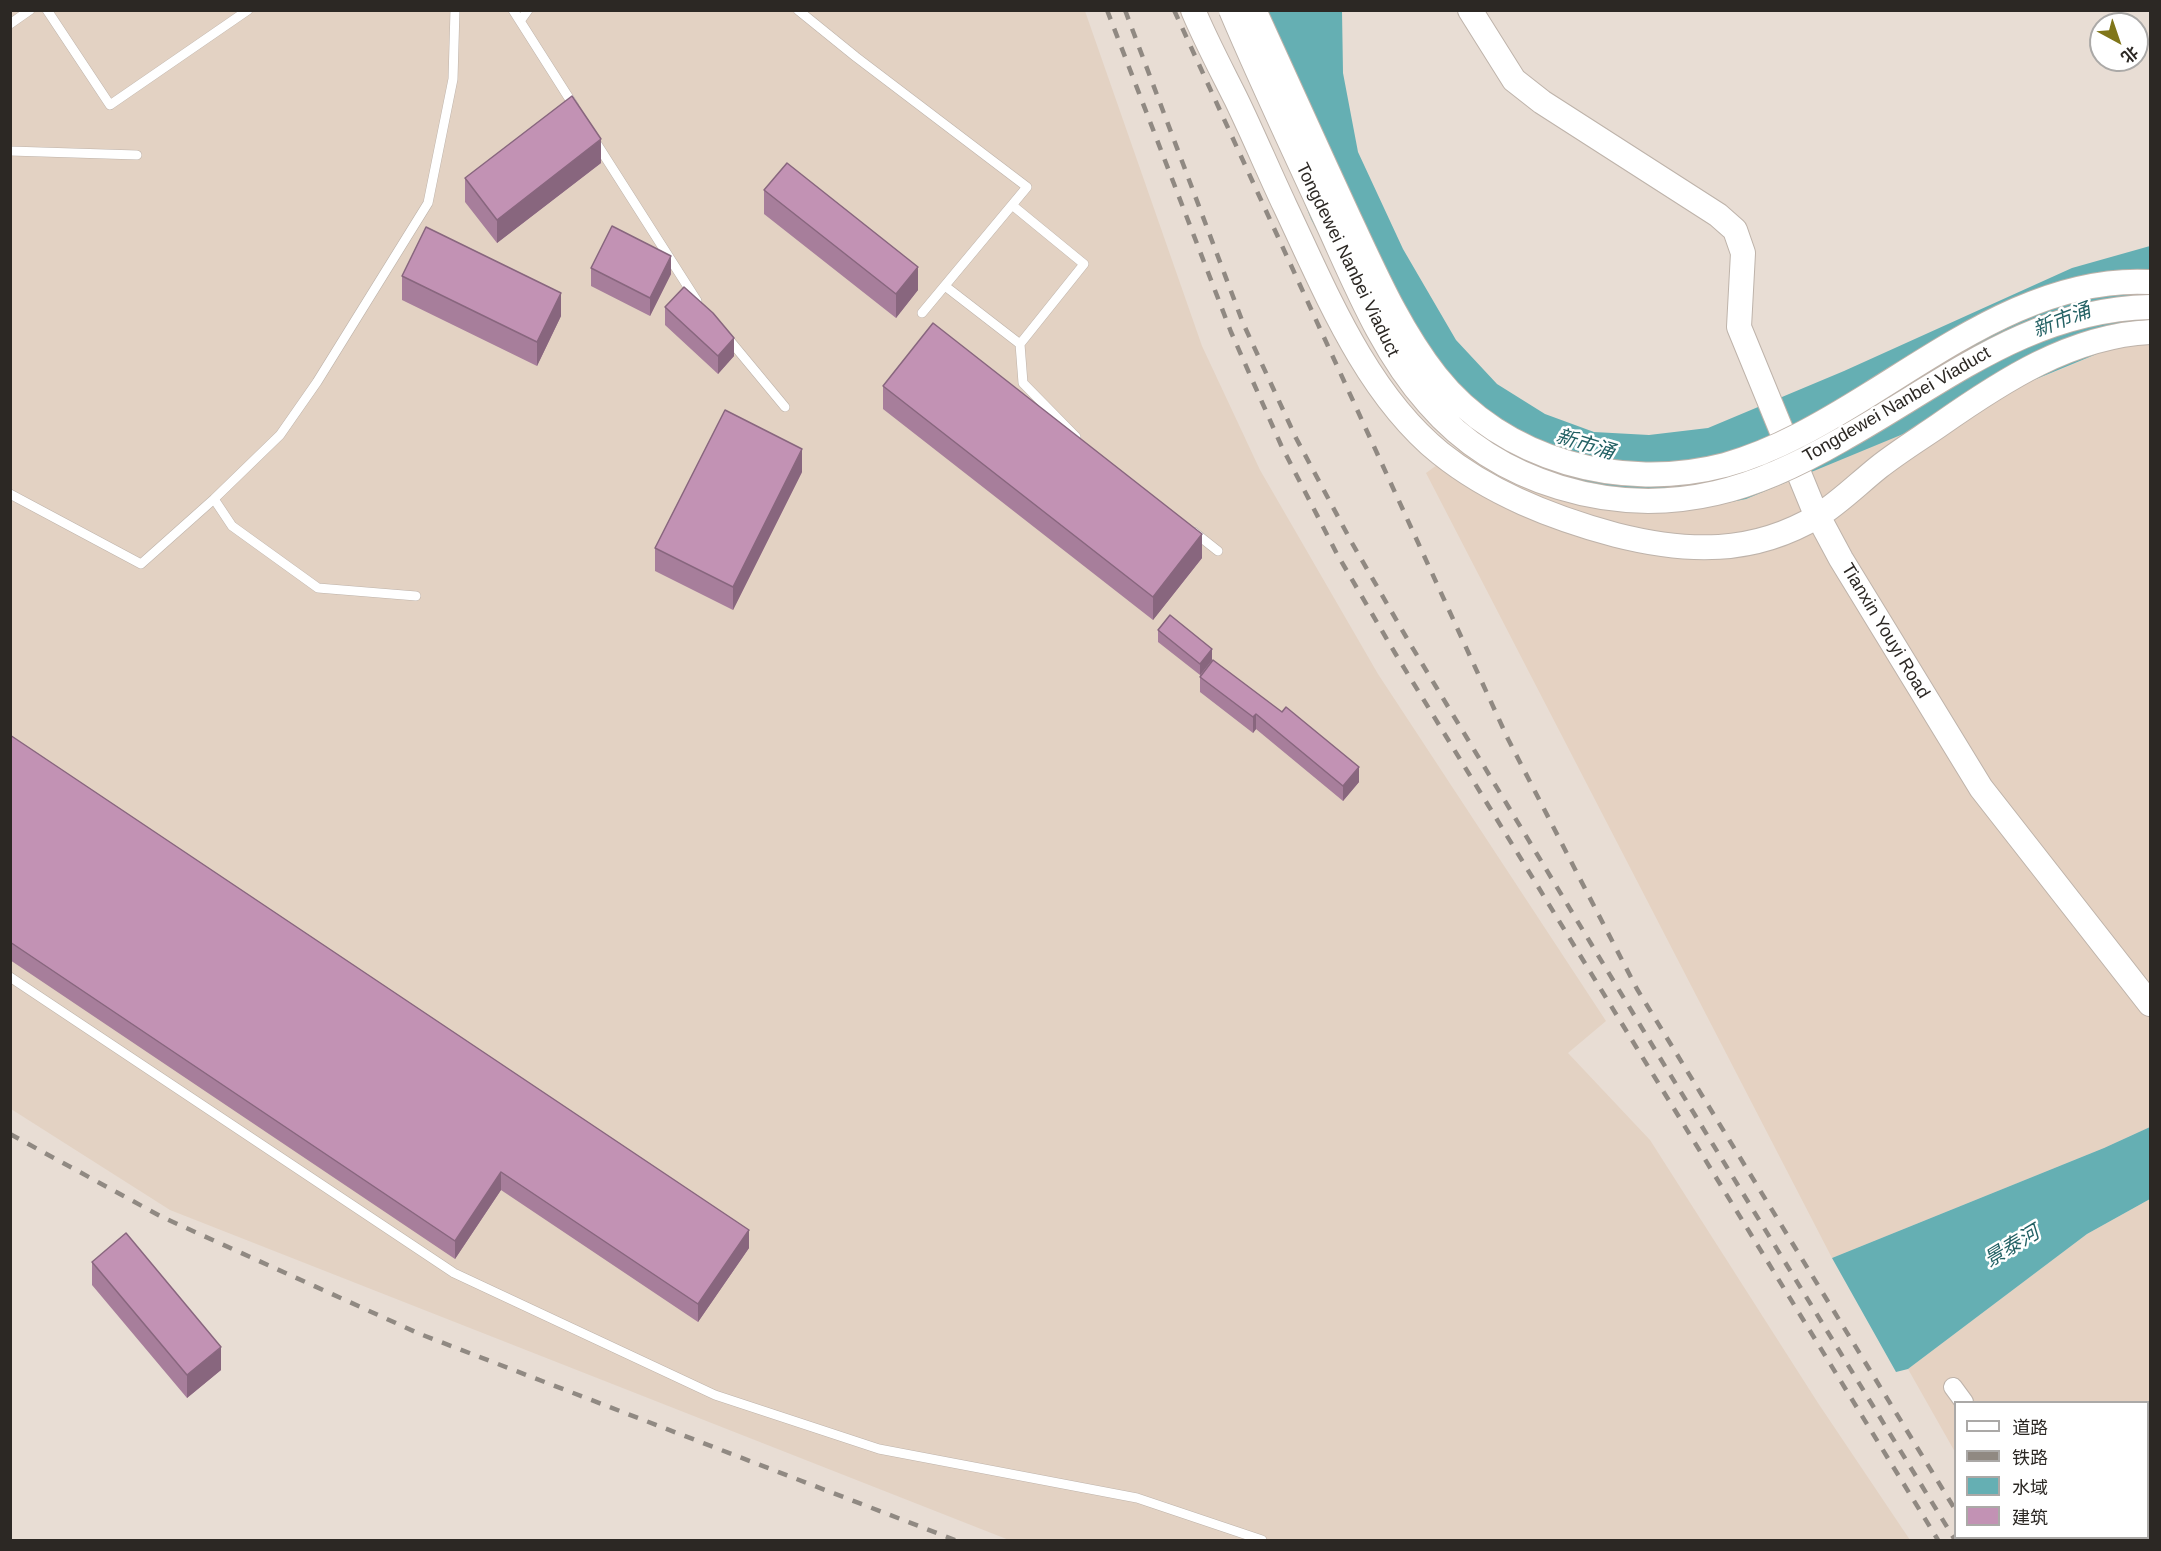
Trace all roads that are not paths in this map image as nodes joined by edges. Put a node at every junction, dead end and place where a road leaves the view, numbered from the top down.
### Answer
1 (30, 10) edge
2 (47, 10) edge
3 (227, 10) edge
4 (248, 10) edge
5 (455, 10) edge
6 (513, 10) edge
7 (528, 10) edge
8 (798, 10) edge
9 (1193, 10) edge
10 (1209, 10) edge
11 (1231, 10) edge
12 (1254, 10) edge
13 (1470, 10) edge
14 (234, 20) junction
15 (520, 21) junction
16 (10, 24) edge
17 (1236, 99) junction
18 (582, 120) edge
19 (588, 129) edge
20 (10, 151) edge
21 (137, 155) dead end
22 (1012, 205) junction
23 (2151, 282) edge
24 (945, 286) junction
25 (702, 306) edge
26 (2151, 307) edge
27 (922, 313) dead end
28 (2151, 332) edge
29 (724, 334) edge
30 (1020, 344) junction
31 (785, 407) dead end
32 (1085, 446) edge
33 (10, 494) edge
34 (214, 499) junction
35 (1815, 511) junction
36 (1183, 523) edge
37 (1218, 551) dead end
38 (416, 596) dead end
39 (10, 977) edge
40 (2151, 1004) edge
41 (1953, 1387) dead end
42 (1963, 1401) edge
43 (1262, 1540) edge

1 - 16 lane
2 - 14 lane
3 - 14 lane
4 - 14 lane
5 - 34 lane
6 - 15 lane
7 - 15 lane
8 - 22 lane
9 - 17 street
10 - 17 street
11 - 26 street, Tongdewei Nanbei Viaduct, bridge
12 - 23 street, Tongdewei Nanbei Viaduct, bridge
13 - 35 street, Tianxin Youyi Road, bridge
15 - 18 lane
17 - 35 street
19 - 25 lane
20 - 21 lane
22 - 24 lane
22 - 30 lane
24 - 27 lane
24 - 30 lane
28 - 35 street
29 - 31 lane
30 - 32 lane
33 - 34 lane
34 - 38 lane
35 - 40 street, Tianxin Youyi Road
36 - 37 lane
39 - 43 lane
41 - 42 street

